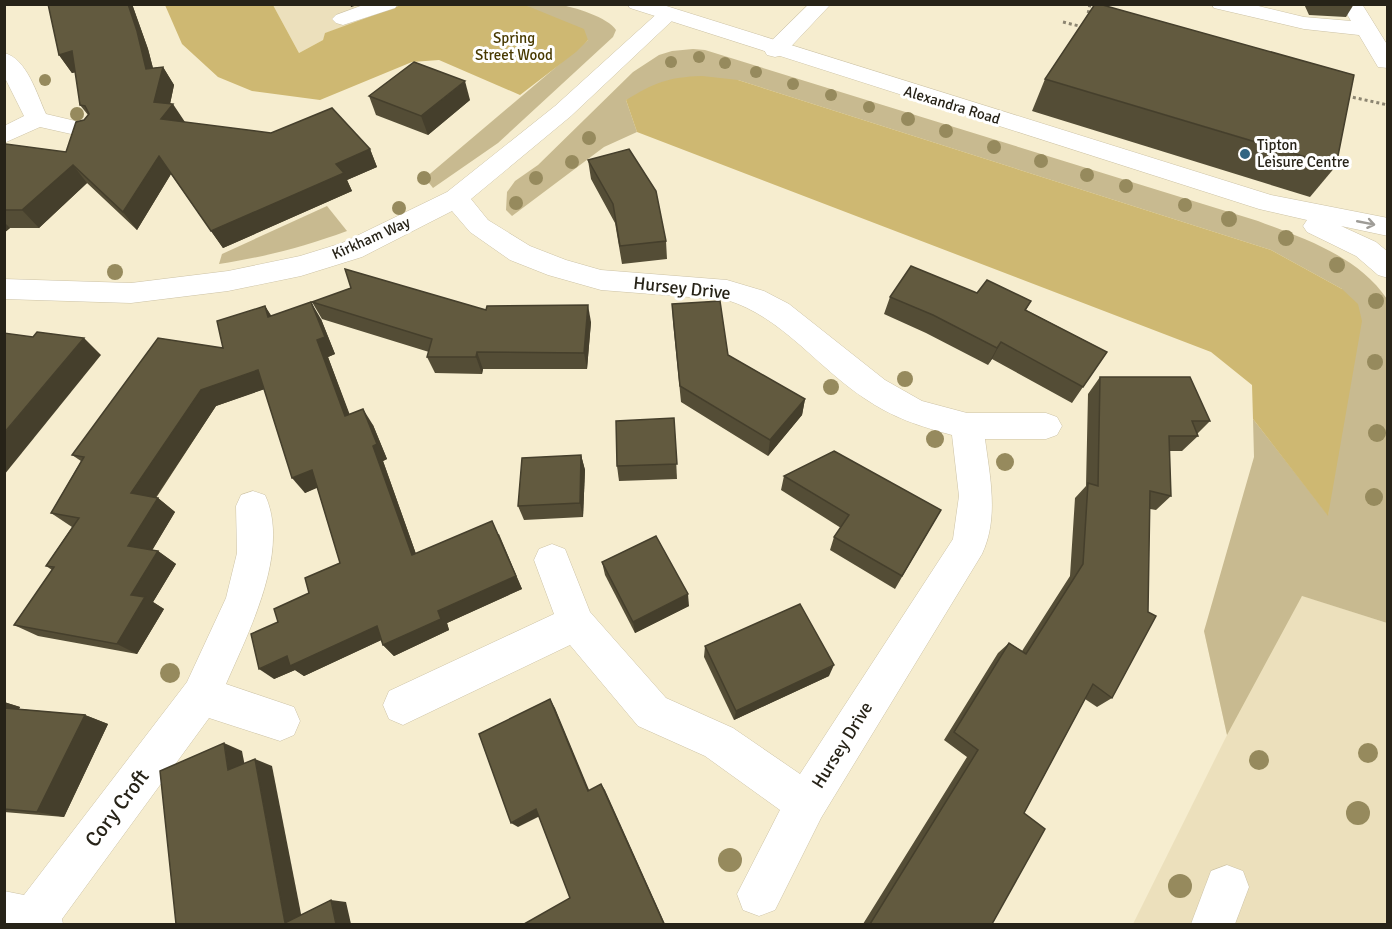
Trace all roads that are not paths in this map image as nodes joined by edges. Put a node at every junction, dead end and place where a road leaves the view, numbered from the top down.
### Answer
1 (388, 4) edge
2 (637, 4) edge
3 (821, 4) edge
4 (1221, 4) edge
5 (1351, 4) edge
6 (668, 14) junction
7 (343, 19) dead end
8 (1365, 30) junction
9 (775, 50) junction
10 (4, 59) edge
11 (1386, 62) dead end
12 (37, 119) junction
13 (89, 131) edge
14 (4, 135) edge
15 (456, 198) junction
16 (1268, 203) junction
17 (1388, 227) edge
18 (1388, 268) edge
19 (6, 292) edge
20 (966, 426) junction
21 (1046, 426) dead end
22 (253, 506) dead end
23 (552, 560) dead end
24 (576, 623) junction
25 (201, 696) junction
26 (403, 705) dead end
27 (280, 721) dead end
28 (806, 804) junction
29 (759, 894) dead end
30 (26, 919) edge

1 - 7 street
2 - 6 street, Alexandra Road
3 - 9 street
4 - 8 street
5 - 8 street
6 - 9 street, Alexandra Road
6 - 15 street, Kirkham Way
8 - 11 street
9 - 16 street, Alexandra Road
10 - 12 street
12 - 13 street
12 - 14 street
15 - 19 street, Kirkham Way
15 - 20 street, Hursey Drive
16 -> 17 street, Alexandra Road
16 - 18 street, Alexandra Road
20 - 21 street, Hursey Drive
20 - 28 street, Hursey Drive
22 - 25 street, Cory Croft
23 - 24 street, Hursey Drive
24 - 26 street
24 - 28 street, Hursey Drive
25 - 27 street
25 - 30 street, Cory Croft
28 - 29 street, Hursey Drive

